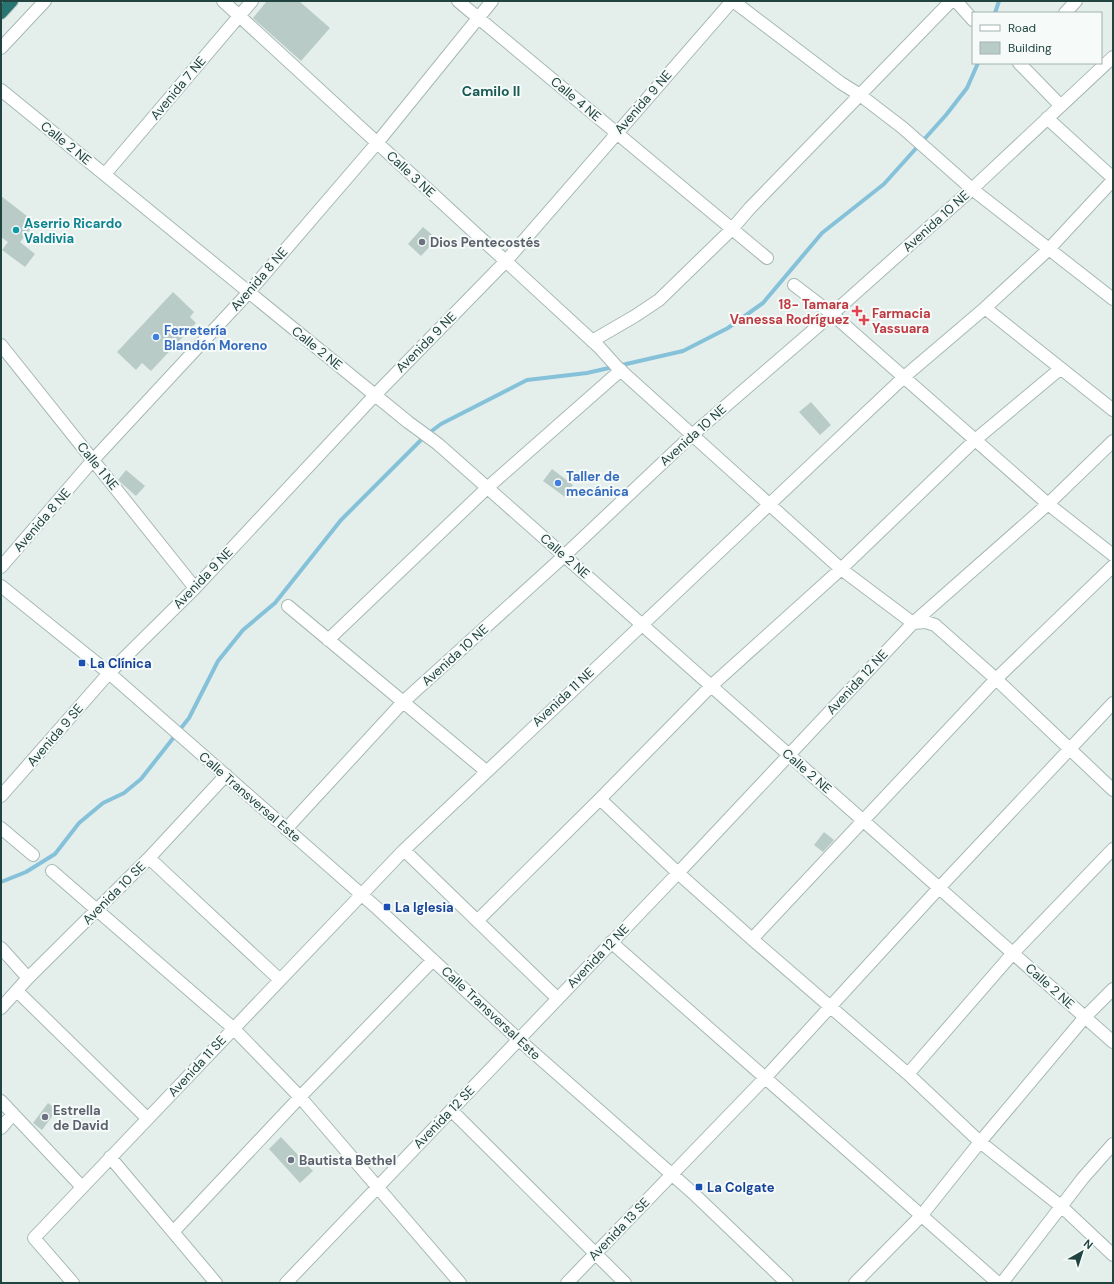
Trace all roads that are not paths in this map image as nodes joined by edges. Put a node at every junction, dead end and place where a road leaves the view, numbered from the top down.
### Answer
1 (12, 1) edge
2 (45, 1) edge
3 (222, 1) edge
4 (252, 1) edge
5 (458, 1) edge
6 (492, 1) edge
7 (733, 1) edge
8 (951, 1) edge
9 (956, 1) edge
10 (1076, 1) edge
11 (1066, 12) edge
12 (1, 13) edge
13 (239, 16) junction
14 (478, 17) junction
15 (972, 19) edge
16 (1, 48) edge
17 (1113, 57) edge
18 (1020, 64) edge
19 (1, 90) edge
20 (860, 95) junction
21 (1061, 106) junction
22 (1047, 118) junction
23 (616, 132) junction
24 (377, 143) junction
25 (105, 174) junction
26 (1113, 179) edge
27 (972, 189) junction
28 (732, 229) junction
29 (1049, 250) junction
30 (767, 258) dead end
31 (506, 261) junction
32 (794, 285) dead end
33 (249, 292) junction
34 (1113, 299) edge
35 (985, 308) junction
36 (832, 314) junction
37 (595, 344) junction
38 (1, 345) edge
39 (1060, 368) junction
40 (620, 369) junction
41 (904, 377) junction
42 (375, 395) junction
43 (1113, 410) edge
44 (692, 434) junction
45 (975, 440) junction
46 (1113, 441) edge
47 (93, 460) junction
48 (487, 488) junction
49 (1048, 504) junction
50 (770, 505) junction
51 (1113, 555) edge
52 (564, 556) junction
53 (1113, 566) edge
54 (1, 567) edge
55 (841, 569) junction
56 (1, 586) edge
57 (195, 588) junction
58 (288, 606) dead end
59 (913, 623) junction
60 (641, 624) junction
61 (328, 640) junction
62 (109, 673) junction
63 (996, 679) junction
64 (711, 686) junction
65 (403, 702) junction
66 (1113, 702) edge
67 (1069, 750) junction
68 (788, 754) junction
69 (486, 770) junction
70 (226, 775) junction
71 (1113, 790) edge
72 (1, 796) edge
73 (600, 800) junction
74 (862, 820) junction
75 (1, 828) edge
76 (286, 829) junction
77 (1113, 849) edge
78 (404, 850) junction
79 (33, 855) dead end
80 (149, 858) junction
81 (52, 872) dead end
82 (678, 873) junction
83 (939, 888) junction
84 (361, 894) junction
85 (96, 911) junction
86 (477, 920) junction
87 (752, 939) junction
88 (611, 942) junction
89 (1, 948) edge
90 (1013, 953) junction
91 (433, 960) junction
92 (28, 978) junction
93 (279, 979) junction
94 (1113, 989) edge
95 (17, 991) junction
96 (557, 998) junction
97 (830, 1006) junction
98 (1, 1008) edge
99 (1085, 1017) junction
100 (233, 1028) junction
101 (518, 1039) junction
102 (1113, 1042) edge
103 (908, 1074) junction
104 (765, 1078) junction
105 (300, 1097) junction
106 (1, 1101) edge
107 (451, 1110) junction
108 (13, 1114) junction
109 (148, 1118) junction
110 (1, 1128) edge
111 (980, 1142) junction
112 (1113, 1144) edge
113 (110, 1157) junction
114 (671, 1175) junction
115 (82, 1187) junction
116 (377, 1187) junction
117 (1062, 1207) junction
118 (921, 1216) junction
119 (174, 1232) junction
120 (1111, 1250) edge
121 (595, 1254) junction
122 (458, 1282) edge
123 (73, 1283) edge
124 (216, 1283) edge
125 (286, 1283) edge
126 (566, 1283) edge
127 (625, 1283) edge
128 (787, 1283) edge
129 (855, 1283) edge
130 (998, 1283) edge
131 (1002, 1283) edge

1 - 12 highway
2 - 16 street
3 - 13 street, Calle 3 NE
4 - 13 street, Avenida 7 NE
5 - 14 street, Calle 4 NE
6 - 14 street, Avenida 8 NE
7 - 20 street
7 - 23 street, Avenida 9 NE
8 - 20 street
9 - 15 street
10 - 11 street
13 - 24 street, Calle 3 NE
13 - 25 street, Avenida 7 NE
14 - 23 street, Calle 4 NE
14 - 24 street, Avenida 8 NE
17 - 21 street, Avenida 10 NE
18 - 21 street
19 - 25 street, Calle 2 NE
20 - 27 street
20 - 28 street
21 - 22 street, Avenida 10 NE
22 - 26 street
22 - 27 street, Avenida 10 NE
23 - 28 street, Calle 4 NE
23 - 31 street, Avenida 9 NE
24 - 31 street, Calle 3 NE
24 - 33 street, Avenida 8 NE
25 - 33 street, Calle 2 NE
26 - 29 street
27 - 29 street
27 - 36 street, Avenida 10 NE
28 - 30 street, Calle 4 NE
28 - 37 street
29 - 34 street
29 - 35 street
31 - 37 street, Calle 3 NE
31 - 42 street, Avenida 9 NE
32 - 36 street
33 - 42 street, Calle 2 NE
33 - 47 street, Avenida 8 NE
35 - 39 street
35 - 41 street
36 - 41 street
36 - 44 street, Avenida 10 NE
37 - 40 street, Calle 3 NE
38 - 47 street, Calle 1 NE
39 - 43 street
39 - 45 street
40 - 44 street, Calle 3 NE
40 - 48 street
41 - 45 street
41 - 50 street
42 - 48 street, Calle 2 NE
42 - 57 street, Avenida 9 NE
44 - 50 street, Calle 3 NE
44 - 52 street, Avenida 10 NE
45 - 49 street
45 - 55 street
46 - 49 street, Avenida 12 NE
47 - 54 street, Avenida 8 NE
47 - 57 street, Calle 1 NE
48 - 52 street, Calle 2 NE
48 - 61 street
49 - 51 street
49 - 59 street, Avenida 12 NE
50 - 55 street, Calle 3 NE
50 - 60 street, Avenida 11 NE
52 - 60 street, Calle 2 NE
52 - 65 street, Avenida 10 NE
53 - 63 street
55 - 59 street, Calle 3 NE
55 - 64 street
56 - 62 street
57 - 62 street, Avenida 9 NE
58 - 61 street
59 - 63 street
59 - 68 street, Avenida 12 NE
60 - 64 street, Calle 2 NE
60 - 69 street, Avenida 11 NE
61 - 65 street
62 - 70 street, Calle Transversal Este
62 - 72 street, Avenida 9 SE
63 - 67 street
63 - 74 street
64 - 68 street, Calle 2 NE
64 - 73 street
65 - 69 street
65 - 76 street, Avenida 10 NE
66 - 67 street, Avenida 13 SE
67 - 71 street
67 - 83 street, Avenida 13 SE
68 - 74 street, Calle 2 NE
68 - 82 street, Avenida 12 NE
69 - 78 street, Avenida 11 NE
70 - 76 street, Calle Transversal Este
70 - 80 street, Avenida 10 SE
73 - 82 street
73 - 86 street
74 - 83 street, Calle 2 NE
74 - 87 street
75 - 79 street
76 - 84 street, Calle Transversal Este
77 - 90 street
78 - 84 street, Avenida 11 NE
78 - 86 street
80 - 85 street, Avenida 10 SE
80 - 93 street
81 - 85 street
82 - 87 street
82 - 88 street, Avenida 12 NE
83 - 90 street, Calle 2 NE
83 - 97 street, Avenida 13 SE
84 - 91 street, Calle Transversal Este
84 - 93 street, Avenida 11 SE
85 - 92 street, Avenida 10 SE
85 - 100 street
86 - 96 street
87 - 97 street
88 - 96 street, Avenida 12 NE
88 - 104 street
89 - 92 street
90 - 99 street, Calle 2 NE
90 - 103 street
91 - 101 street, Calle Transversal Este
91 - 105 street
92 - 95 street, Avenida 10 SE
93 - 100 street, Avenida 11 SE
94 - 99 street
95 - 98 street, Avenida 10 SE
95 - 109 street
96 - 101 street, Avenida 12 NE
97 - 103 street
97 - 104 street, Avenida 13 SE
99 - 102 street, Calle 2 NE
99 - 111 street
100 - 105 street
100 - 109 street, Avenida 11 SE
101 - 107 street, Avenida 12 SE
101 - 114 street, Calle Transversal Este
103 - 111 street
104 - 114 street, Avenida 13 SE
104 - 118 street
105 - 116 street
105 - 119 street
106 - 108 street
107 - 116 street, Avenida 12 SE
107 - 121 street
108 - 110 street
108 - 115 street
109 - 113 street, Avenida 11 SE
111 - 117 street
111 - 118 street
112 - 117 street
113 - 115 street, Avenida 11 SE
113 - 119 street
114 - 121 street, Avenida 13 SE
114 - 128 street, Calle Transversal Este
115 - 123 street, Avenida 11 SE
116 - 122 street
116 - 125 street, Avenida 12 SE
117 - 120 street
117 - 131 street
118 - 129 street
118 - 130 street
119 - 124 street
121 - 126 street, Avenida 13 SE
121 - 127 street

